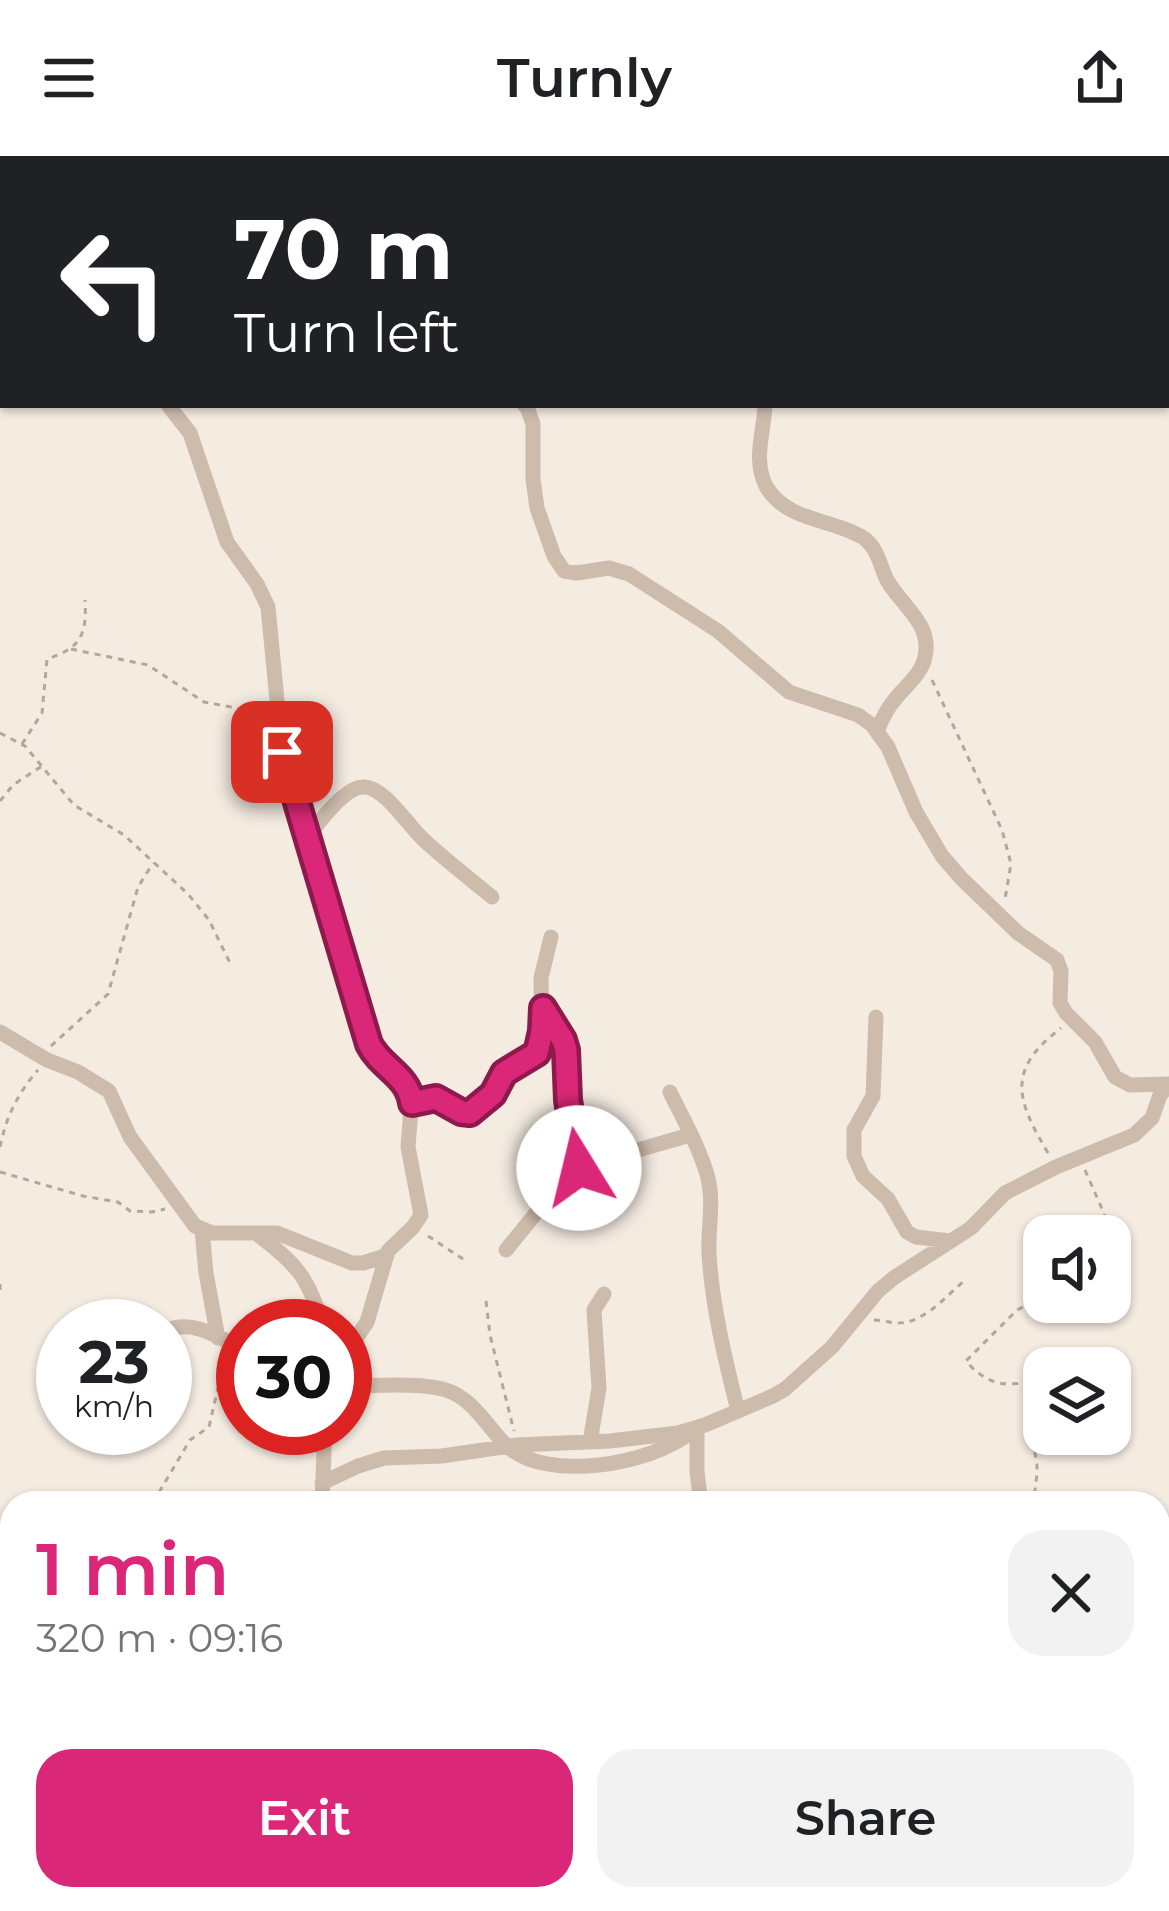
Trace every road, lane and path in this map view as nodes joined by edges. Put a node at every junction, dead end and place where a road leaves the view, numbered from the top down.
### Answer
1 (170, 408) edge
2 (526, 408) edge
3 (765, 408) edge
4 (86, 600) dead end
5 (71, 649) junction
6 (923, 663) junction
7 (276, 706) junction
8 (877, 730) junction
9 (0, 734) edge
10 (22, 744) junction
11 (44, 765) junction
12 (0, 801) edge
13 (308, 837) junction
14 (154, 861) junction
15 (492, 896) dead end
16 (1007, 922) junction
17 (551, 937) dead end
18 (231, 965) dead end
19 (543, 1008) junction
20 (876, 1017) dead end
21 (1072, 1019) junction
22 (0, 1032) edge
23 (44, 1058) junction
24 (1169, 1085) edge
25 (670, 1092) dead end
26 (412, 1103) junction
27 (690, 1136) junction
28 (0, 1148) edge
29 (1079, 1157) junction
30 (1056, 1167) junction
31 (579, 1168) junction
32 (0, 1172) edge
33 (176, 1204) junction
34 (1105, 1215) edge
35 (413, 1227) junction
36 (202, 1230) junction
37 (255, 1233) junction
38 (913, 1236) junction
39 (950, 1241) junction
40 (506, 1250) dead end
41 (385, 1256) junction
42 (466, 1261) dead end
43 (895, 1277) junction
44 (965, 1280) dead end
45 (0, 1283) edge
46 (0, 1294) edge
47 (604, 1294) dead end
48 (315, 1299) edge
49 (485, 1301) dead end
50 (372, 1304) edge
51 (1023, 1307) edge
52 (852, 1322) junction
53 (216, 1327) edge
54 (1023, 1384) edge
55 (372, 1387) edge
56 (216, 1402) edge
57 (738, 1411) junction
58 (698, 1428) junction
59 (590, 1442) junction
60 (512, 1445) junction
61 (324, 1455) edge
62 (1034, 1455) edge
63 (322, 1483) junction
64 (160, 1491) edge
65 (322, 1491) edge
66 (699, 1491) edge
67 (1035, 1491) edge

1 - 7 street
2 - 8 street
3 - 6 street
4 - 5 path
5 - 7 path
5 - 10 path
6 - 8 street
6 - 16 path
7 - 13 street
8 - 16 street
9 - 10 path
10 - 11 path
11 - 12 path
11 - 14 path
13 - 15 street
13 - 26 street
14 - 18 path
14 - 23 path
16 - 21 street
17 - 19 street
19 - 26 street
19 - 31 street
20 - 38 street
21 - 24 street
21 - 30 path
22 - 23 street
23 - 28 path
23 - 33 street
24 - 29 street
25 - 27 street
26 - 35 street
27 - 31 street
27 - 57 street
29 - 30 street
29 - 34 path
30 - 39 street
31 - 40 street
32 - 33 path
33 - 36 street
35 - 41 street
35 - 42 path
36 - 37 street
36 - 53 street
37 - 41 street
37 - 48 street
38 - 39 street
38 - 43 street
39 - 43 street
41 - 50 street
43 - 52 street
44 - 52 path
45 - 46 path
47 - 59 street
49 - 60 path
51 - 54 path
52 - 57 street
55 - 60 street
56 - 64 path
57 - 58 street
58 - 59 street
58 - 60 street
58 - 66 street
59 - 60 street
60 - 63 street
61 - 63 street
62 - 67 path
63 - 65 street

